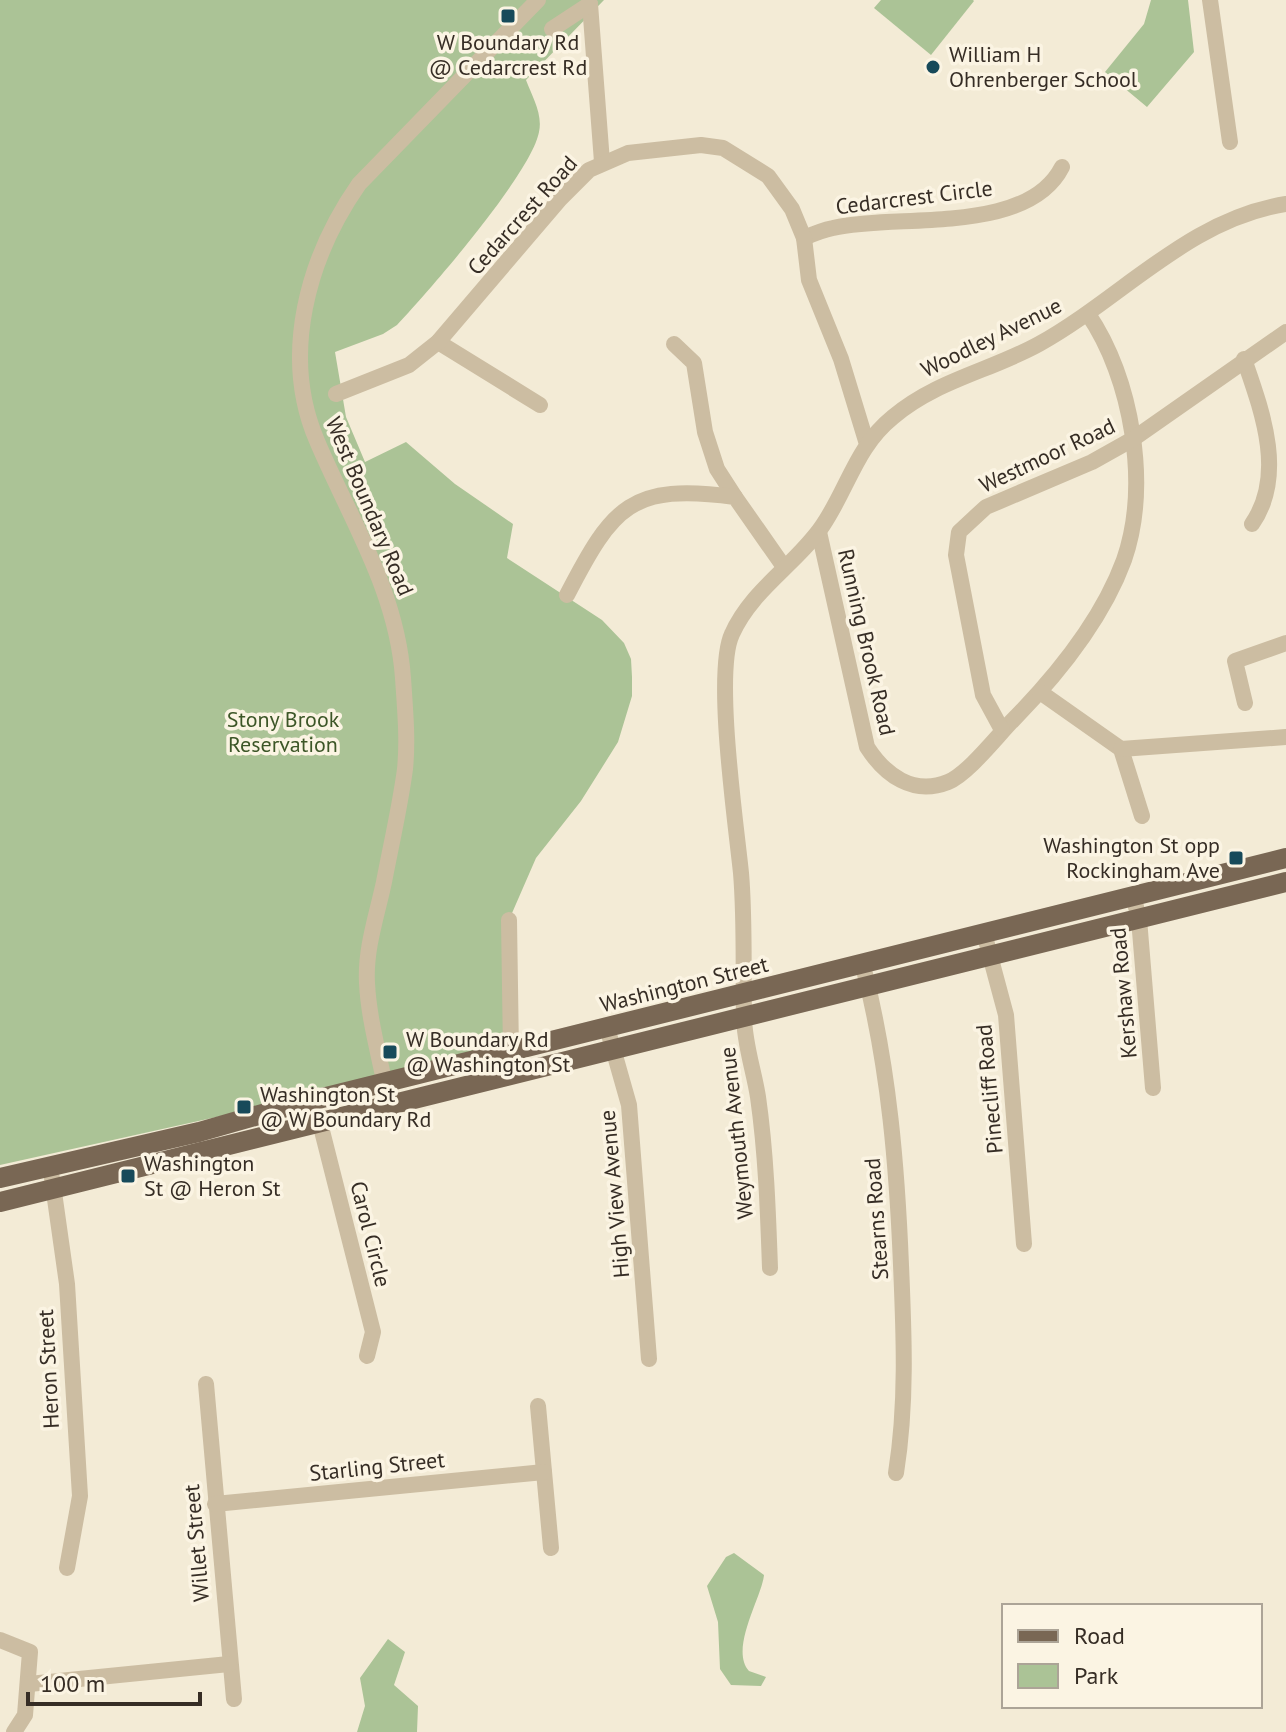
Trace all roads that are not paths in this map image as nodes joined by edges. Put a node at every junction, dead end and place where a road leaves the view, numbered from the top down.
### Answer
1 (538, 0) edge
2 (1210, 0) edge
3 (552, 29) dead end
4 (1230, 142) dead end
5 (602, 162) junction
6 (1062, 167) dead end
7 (1286, 204) edge
8 (804, 238) junction
9 (1088, 314) junction
10 (1286, 332) edge
11 (438, 342) junction
12 (674, 344) dead end
13 (1244, 359) junction
14 (336, 394) dead end
15 (540, 405) dead end
16 (1133, 439) junction
17 (866, 441) junction
18 (735, 497) junction
19 (1252, 524) dead end
20 (819, 532) junction
21 (784, 567) junction
22 (567, 595) dead end
23 (1286, 643) edge
24 (1040, 692) junction
25 (1245, 703) dead end
26 (1002, 730) junction
27 (1286, 737) edge
28 (1121, 749) junction
29 (1142, 816) dead end
30 (1285, 858) edge
31 (1286, 882) edge
32 (1133, 895) junction
33 (1139, 919) junction
34 (509, 920) dead end
35 (984, 933) junction
36 (991, 956) junction
37 (862, 964) junction
38 (868, 987) junction
39 (745, 994) junction
40 (744, 1018) junction
41 (610, 1038) junction
42 (511, 1052) junction
43 (386, 1083) junction
44 (1153, 1088) dead end
45 (389, 1108) junction
46 (320, 1123) junction
47 (51, 1168) junction
48 (0, 1178) edge
49 (54, 1190) junction
50 (0, 1202) edge
51 (1024, 1244) dead end
52 (770, 1268) dead end
53 (367, 1356) dead end
54 (649, 1359) dead end
55 (206, 1384) dead end
56 (538, 1406) dead end
57 (544, 1472) junction
58 (896, 1473) dead end
59 (215, 1504) junction
60 (551, 1548) dead end
61 (67, 1568) dead end
62 (0, 1640) edge
63 (229, 1664) junction
64 (29, 1684) junction
65 (234, 1699) dead end
66 (14, 1732) edge

1 - 43 street, West Boundary Road
2 - 4 street
3 - 5 street
5 - 8 street, Cedarcrest Road
5 - 11 street, Cedarcrest Road
6 - 8 street, Cedarcrest Circle
7 - 9 street, Woodley Avenue
8 - 17 street, Cedarcrest Road
9 - 16 street, Running Brook Road
9 - 17 street, Woodley Avenue
10 - 13 street, Westmoor Road
11 - 14 street, Cedarcrest Road
11 - 15 street
12 - 18 street
13 - 16 street, Westmoor Road
13 - 19 street
16 - 24 street, Running Brook Road
16 - 26 street, Westmoor Road
17 - 20 street, Woodley Avenue
18 - 21 street
18 - 22 street
20 - 21 street, Woodley Avenue
20 - 26 street, Running Brook Road
21 - 39 street, Woodley Avenue
23 - 25 street
24 - 26 street, Running Brook Road
24 - 28 street
27 - 28 street
28 - 29 street
30 - 31 street
30 - 32 main road, Washington Street
31 - 33 main road, Washington Street
32 - 33 street, Kershaw Road
32 - 35 main road, Washington Street
33 - 36 main road, Washington Street
33 - 44 street, Kershaw Road
34 - 42 street
35 - 36 street, Pinecliff Road
35 - 37 main road, Washington Street
36 - 38 main road, Washington Street
36 - 51 street, Pinecliff Road
37 - 38 street, Stearns Road
37 - 39 main road, Washington Street
38 - 40 main road, Washington Street
38 - 58 street, Stearns Road
39 - 40 street, Weymouth Avenue
39 - 41 main road, Washington Street
40 - 41 main road, Washington Street
40 - 52 street, Weymouth Avenue
41 - 42 main road, Washington Street
41 - 45 main road, Washington Street
41 - 54 street, High View Avenue
42 - 43 main road, Washington Street
43 - 45 street, West Boundary Road
43 - 47 main road, Washington Street
45 - 46 main road, Washington Street
46 - 49 main road, Washington Street
46 - 53 street, Carol Circle
47 - 48 main road, Washington Street
47 - 49 street, Heron Street
49 - 50 main road, Washington Street
49 - 61 street, Heron Street
55 - 59 street, Willet Street
56 - 57 street
57 - 59 street, Starling Street
57 - 60 street
59 - 63 street, Willet Street
62 - 64 street
63 - 64 street
63 - 65 street, Willet Street
64 - 66 street

